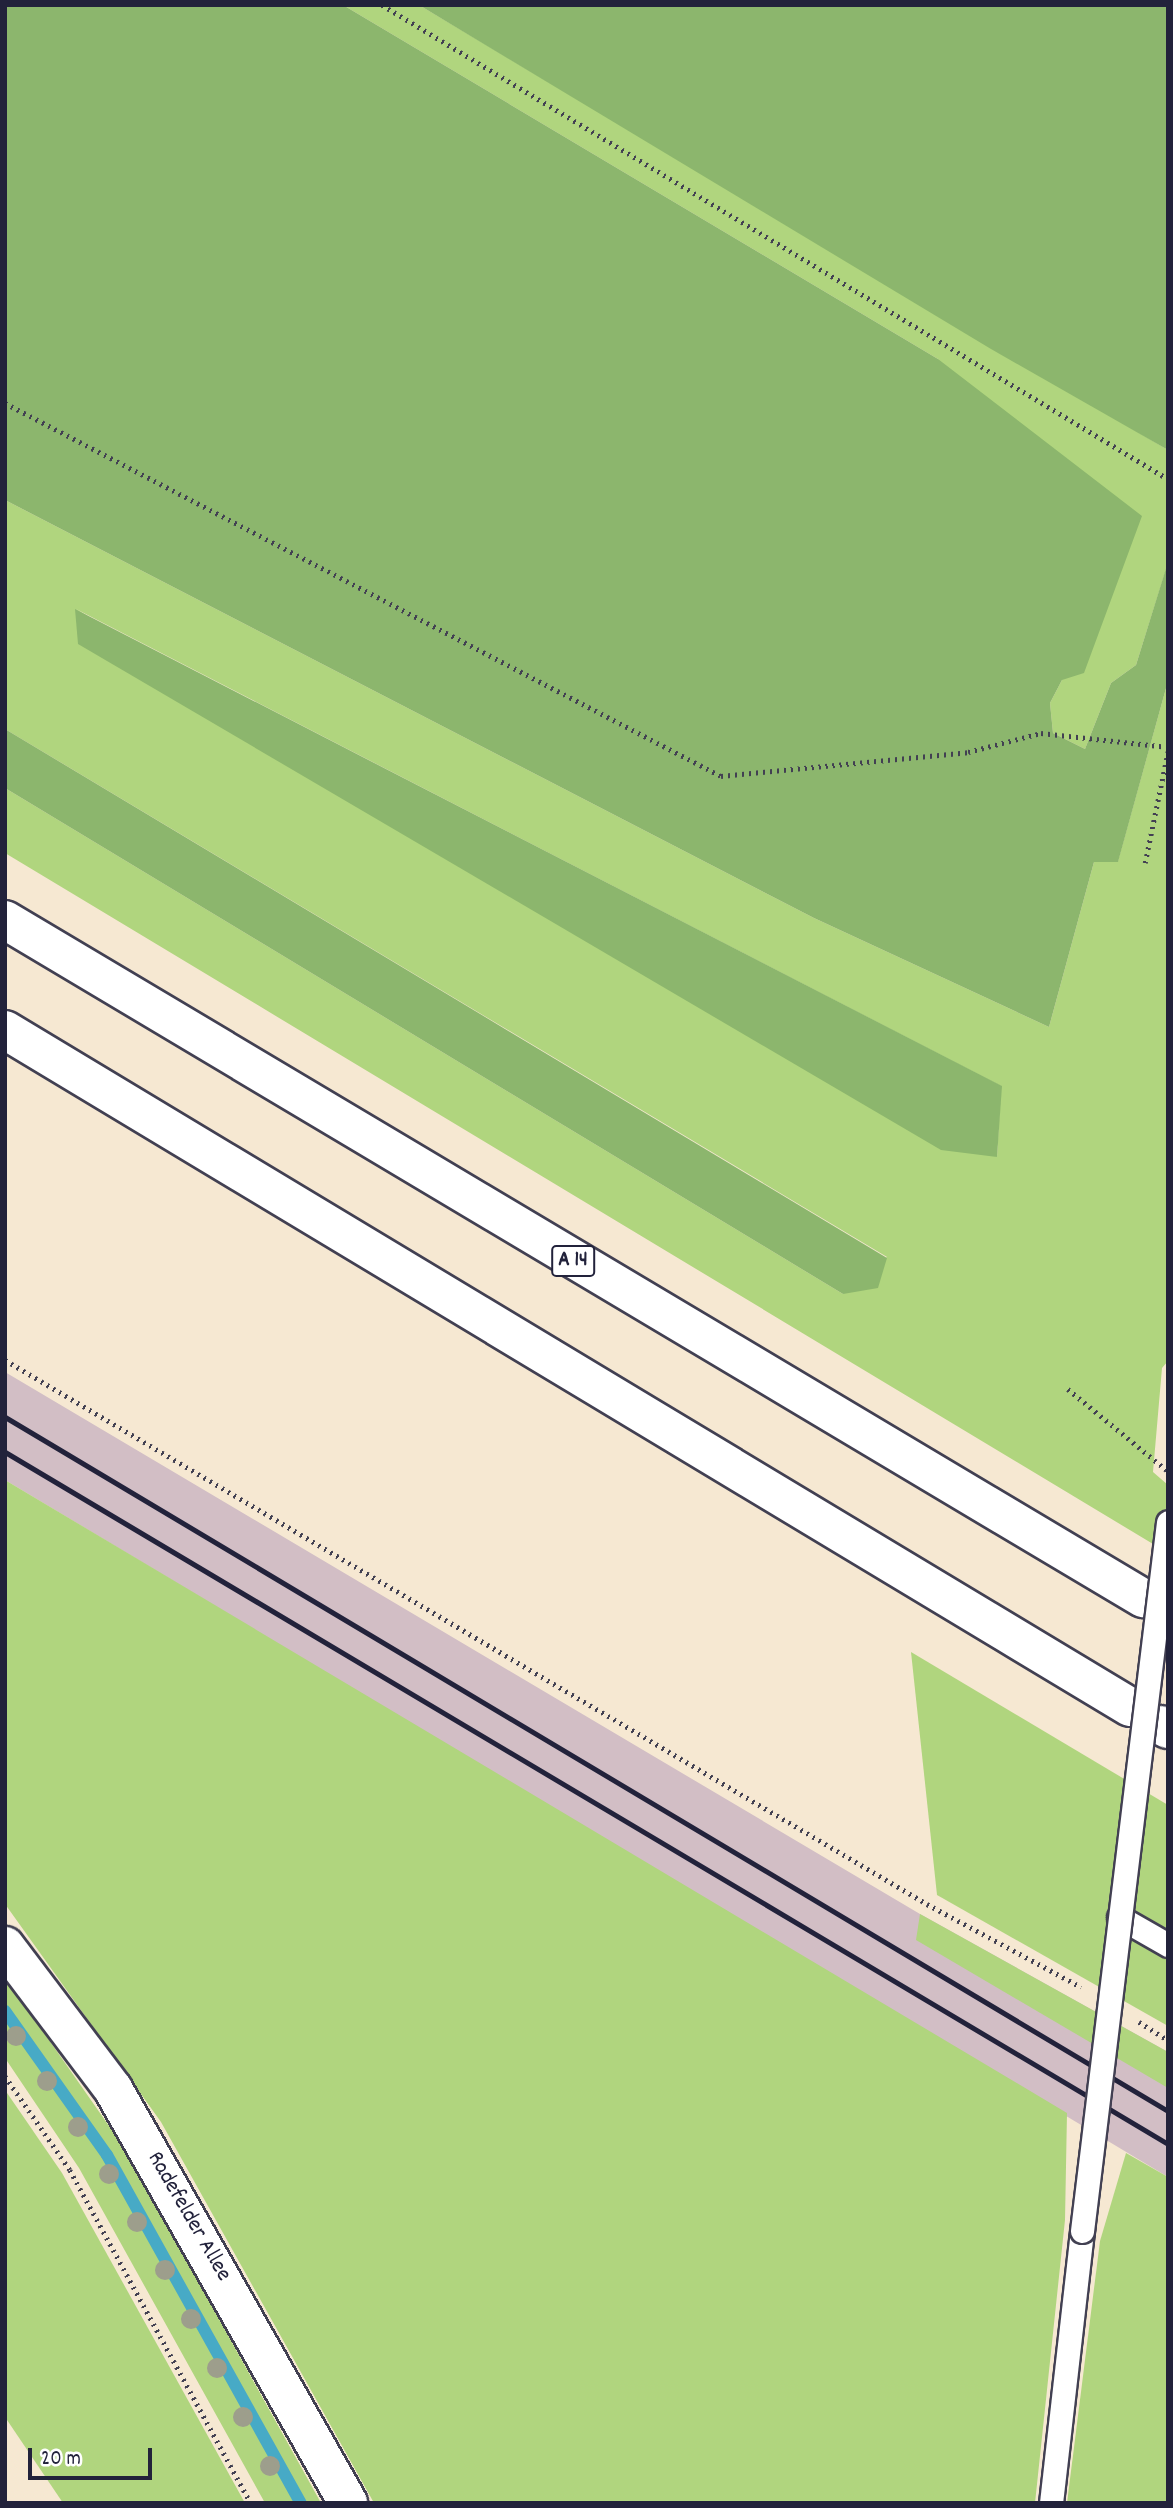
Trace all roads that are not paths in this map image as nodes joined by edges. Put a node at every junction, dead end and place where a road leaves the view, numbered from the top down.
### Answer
1 (5, 920) edge
2 (5, 1030) edge
3 (1168, 1522) edge
4 (1143, 1598) dead end
5 (1153, 1720) edge
6 (1119, 1917) junction
7 (1168, 1945) edge
8 (5, 1946) edge
9 (348, 2503) edge
10 (1051, 2503) edge

1 - 4 main road, A 14
2 - 5 main road
3 - 6 lane, bridge
6 - 7 lane
6 - 10 lane, bridge
8 - 9 main road, Radefelder Allee

